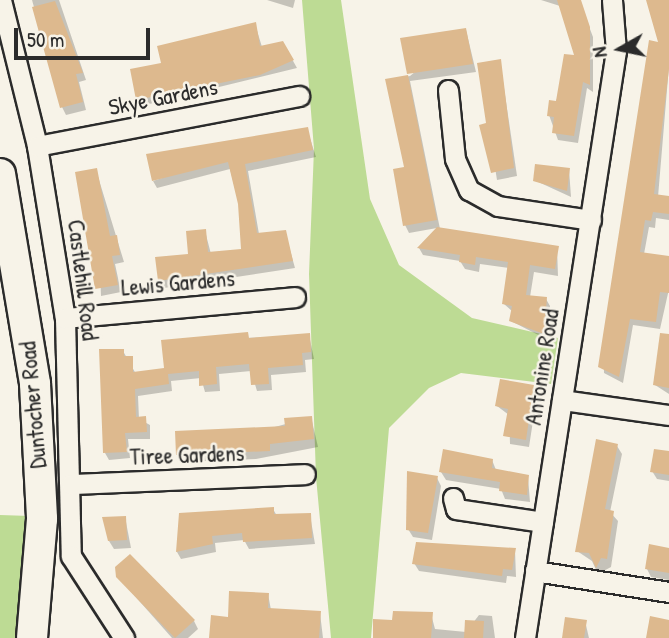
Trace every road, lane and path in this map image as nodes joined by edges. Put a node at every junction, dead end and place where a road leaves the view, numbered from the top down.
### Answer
1 (1, 0) edge
2 (612, 0) edge
3 (448, 90) dead end
4 (299, 96) dead end
5 (37, 146) junction
6 (0, 174) edge
7 (591, 220) junction
8 (295, 296) dead end
9 (65, 317) junction
10 (562, 400) junction
11 (669, 415) edge
12 (305, 474) dead end
13 (71, 484) junction
14 (453, 498) dead end
15 (543, 522) junction
16 (535, 571) junction
17 (669, 592) edge
18 (32, 638) edge
19 (124, 638) edge
20 (525, 638) edge

1 - 5 street, Castlehill Road
2 - 7 street, Antonine Road
3 - 7 street
4 - 5 street, Skye Gardens
5 - 9 street, Castlehill Road
6 - 18 main road, Duntocher Road
7 - 10 street, Antonine Road
8 - 9 street, Lewis Gardens
9 - 13 street, Castlehill Road
10 - 11 street
10 - 15 street, Antonine Road
12 - 13 street, Tiree Gardens
13 - 19 street, Castlehill Road
14 - 15 street
15 - 16 street, Antonine Road
16 - 17 street
16 - 20 street, Antonine Road

